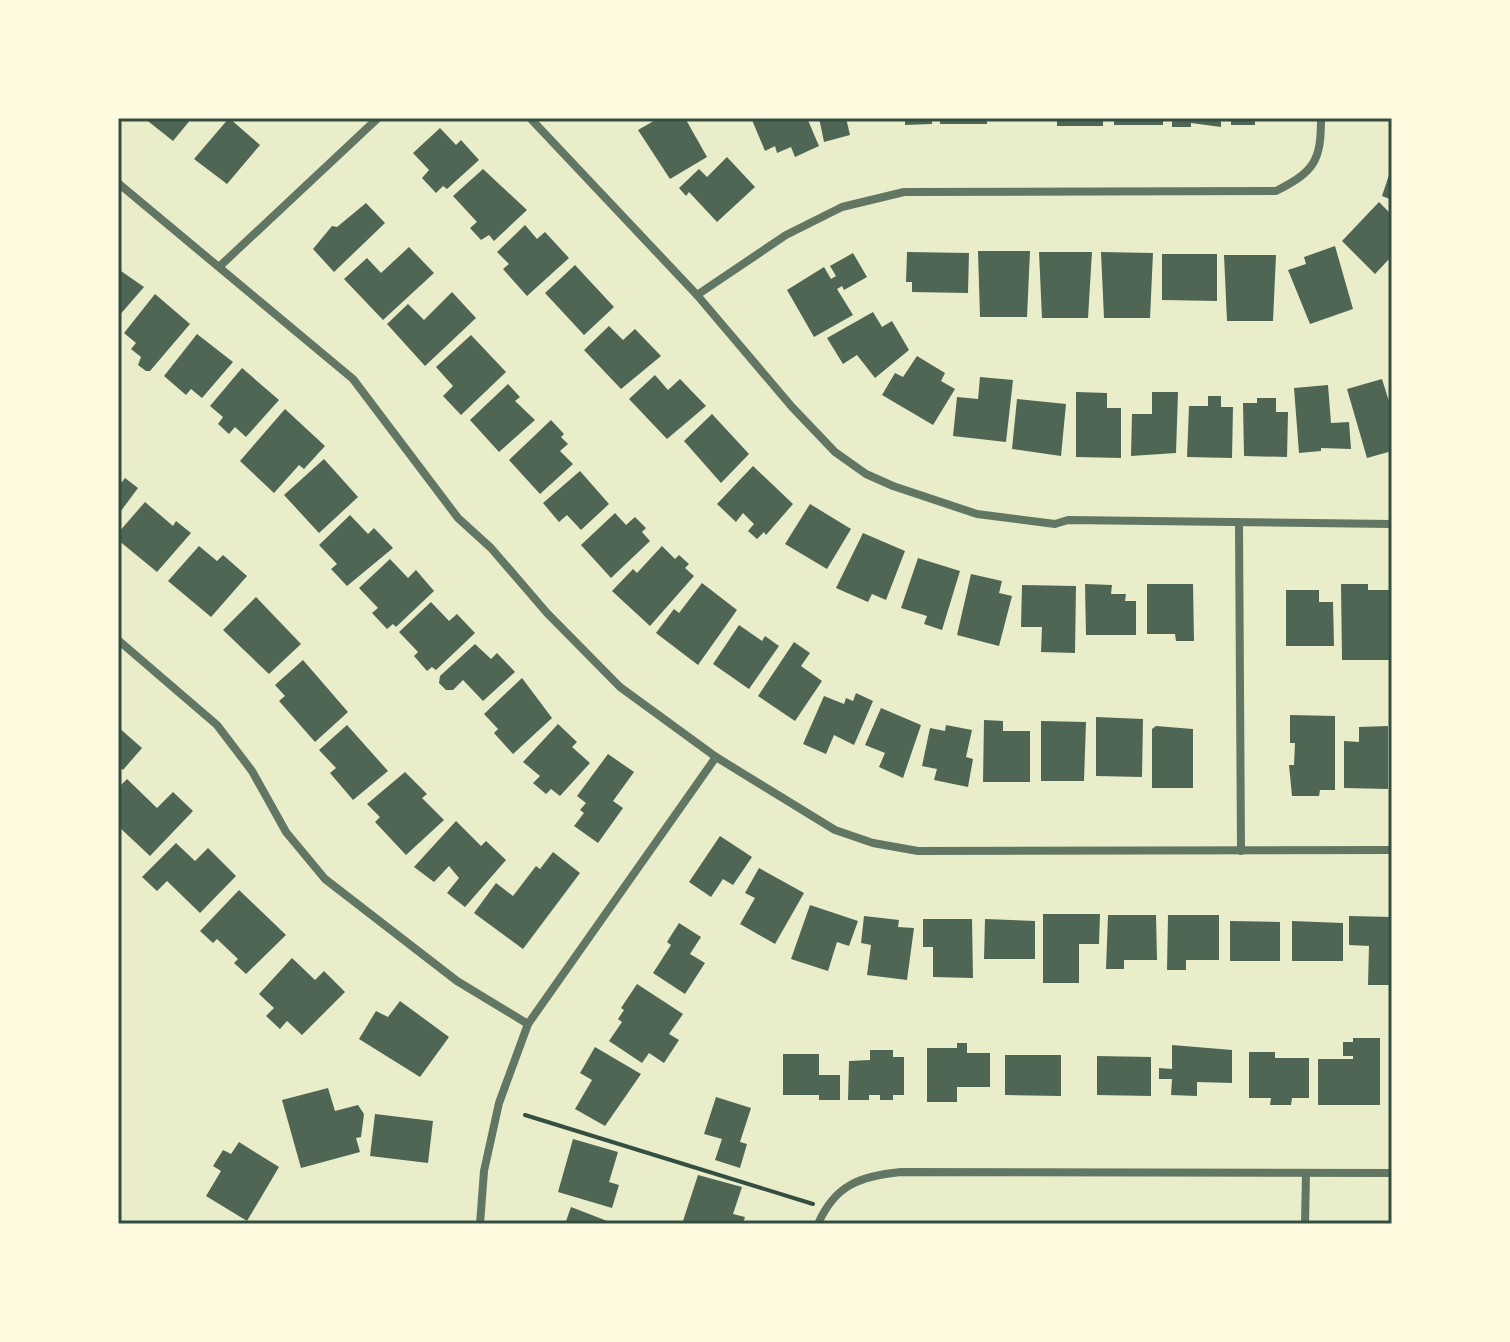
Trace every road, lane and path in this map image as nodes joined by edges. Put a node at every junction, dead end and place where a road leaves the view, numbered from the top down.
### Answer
1 (378, 118) edge
2 (530, 118) edge
3 (1321, 118) edge
4 (118, 183) edge
5 (220, 266) junction
6 (697, 295) junction
7 (1392, 524) edge
8 (1239, 525) junction
9 (118, 640) edge
10 (716, 757) junction
11 (1392, 850) edge
12 (1241, 851) junction
13 (528, 1024) junction
14 (525, 1115) dead end
15 (1306, 1173) junction
16 (1392, 1173) edge
17 (825, 1207) junction
18 (480, 1224) edge
19 (818, 1224) edge
20 (1305, 1224) edge

1 - 5 street
2 - 6 street
3 - 6 street
4 - 5 street
5 - 10 street
6 - 8 street
7 - 8 street
8 - 12 street
9 - 13 street
10 - 12 street
10 - 13 street
11 - 12 street
13 - 18 street
14 - 17 path
15 - 16 street
15 - 17 street
15 - 20 street
17 - 19 street

